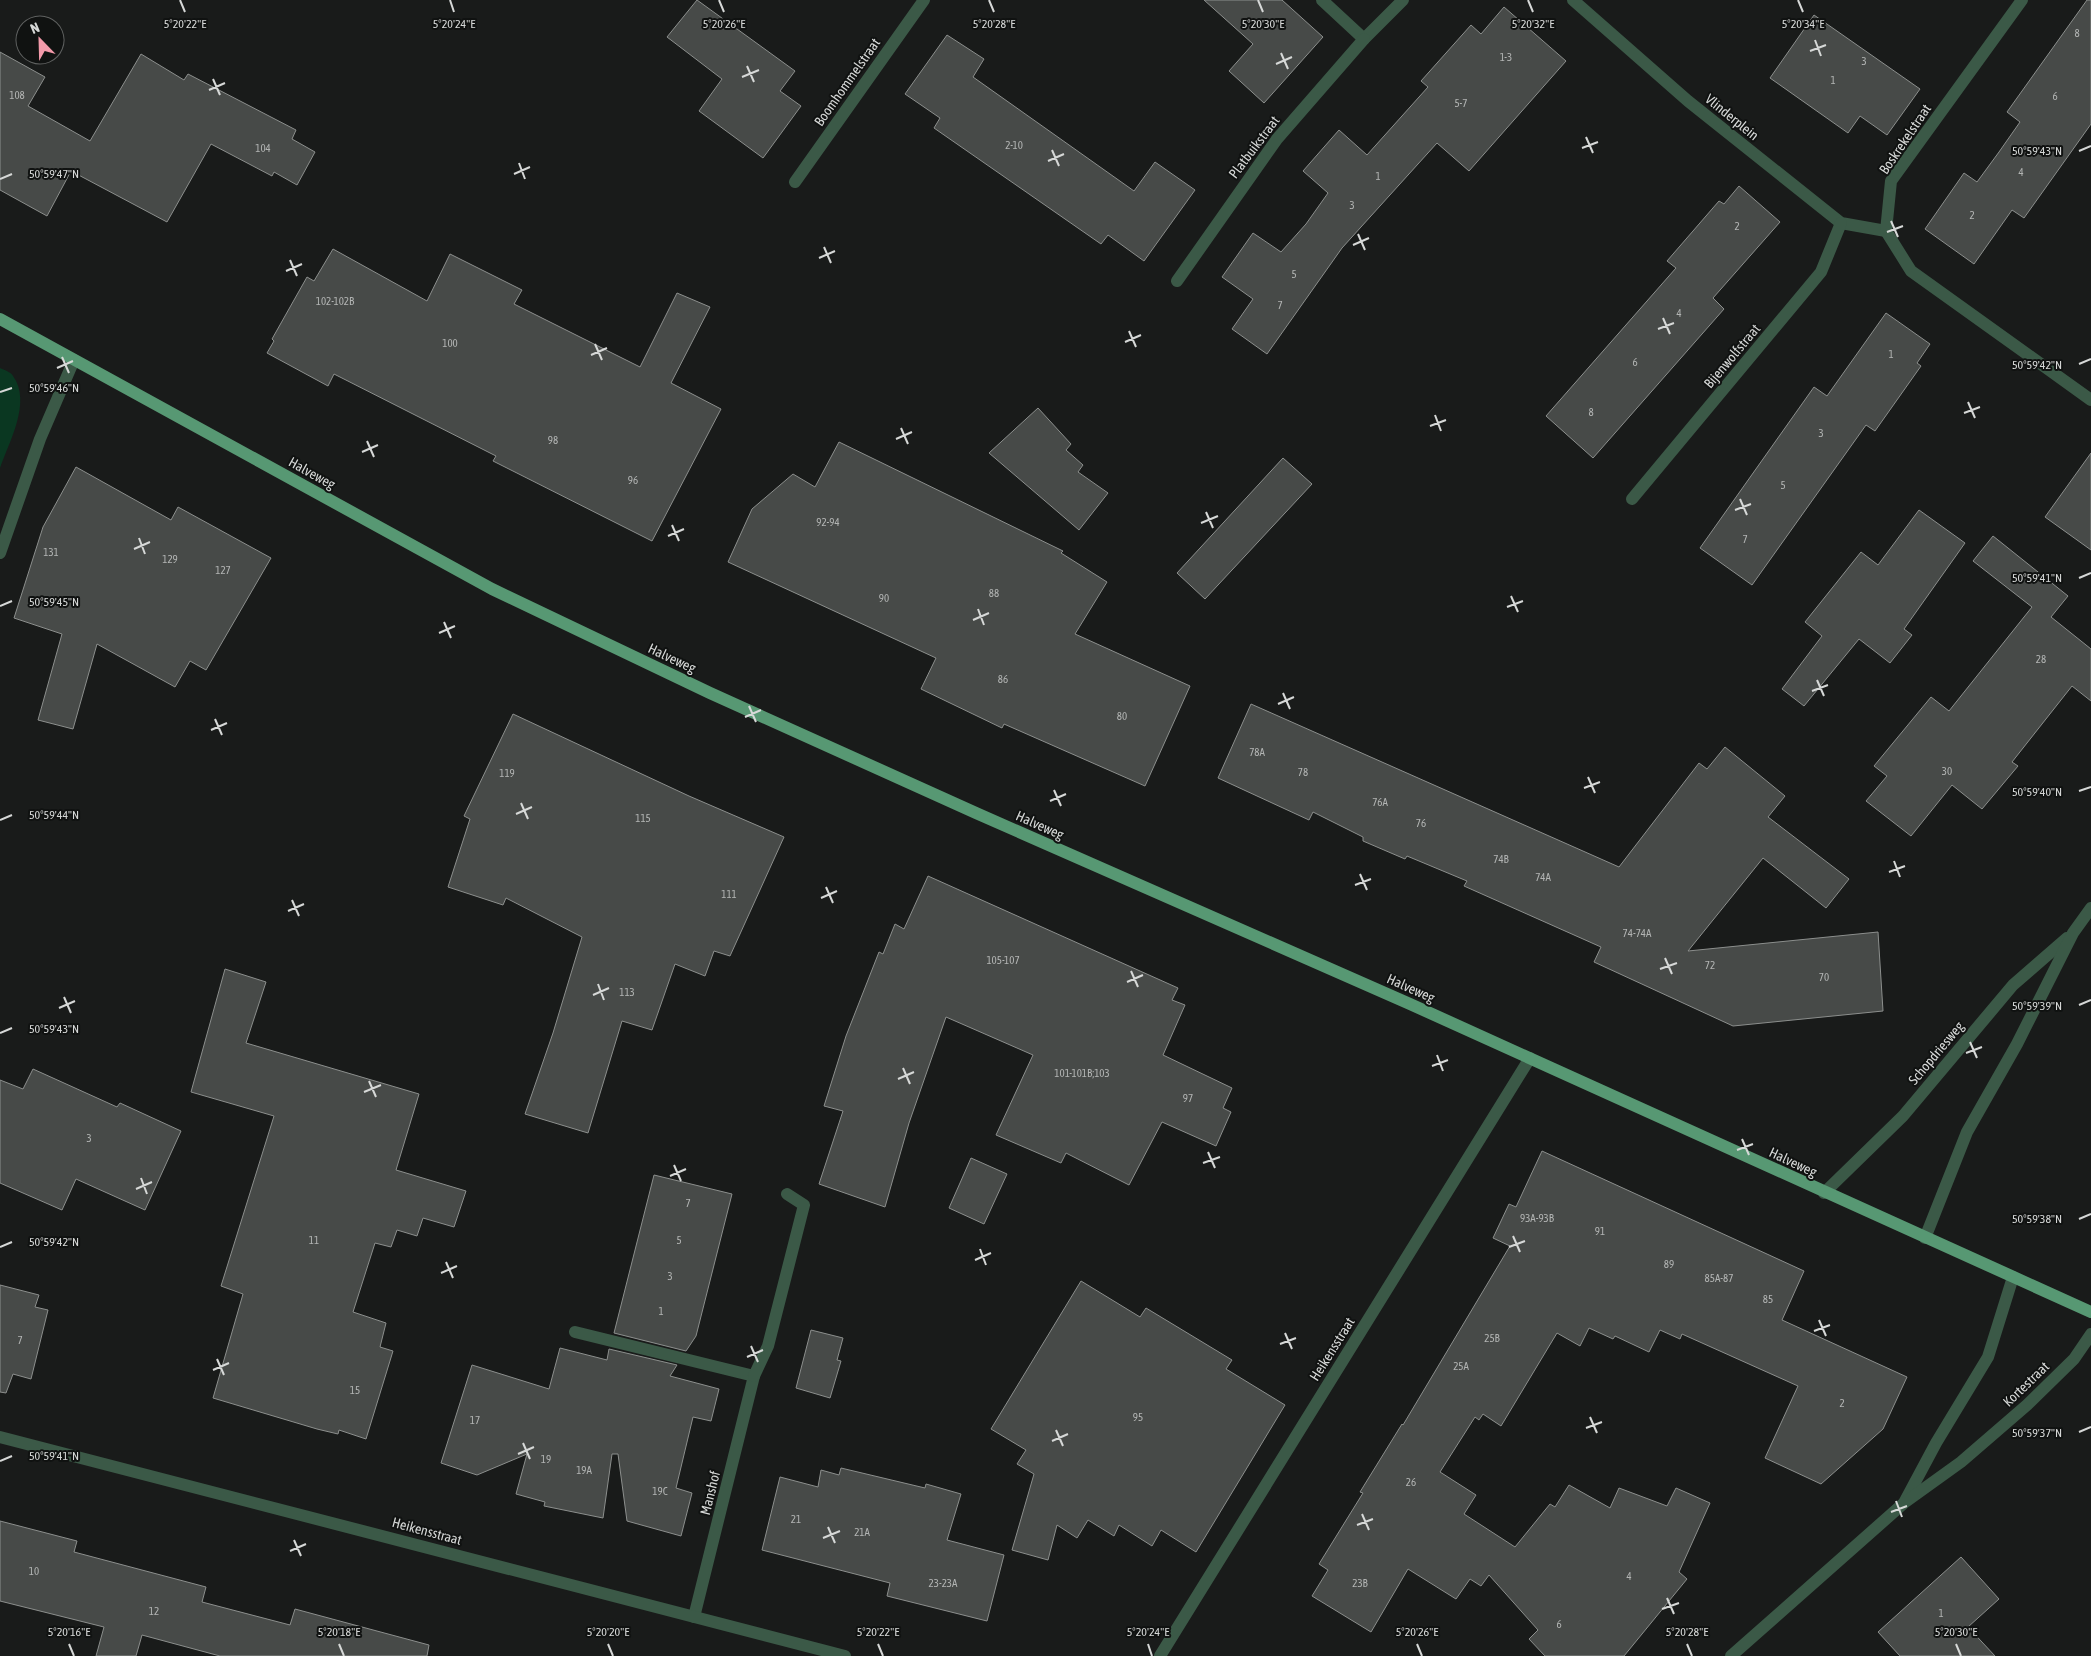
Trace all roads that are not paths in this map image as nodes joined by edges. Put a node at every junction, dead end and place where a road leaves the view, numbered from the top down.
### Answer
1 (924, 0) edge
2 (1322, 0) edge
3 (1403, 0) edge
4 (1573, 0) edge
5 (2022, 0) edge
6 (1364, 39) junction
7 (795, 182) dead end
8 (1841, 223) junction
9 (1886, 231) junction
10 (1177, 281) dead end
11 (0, 319) edge
12 (74, 360) junction
13 (2091, 400) edge
14 (1632, 500) dead end
15 (0, 553) edge
16 (2091, 908) edge
17 (2073, 933) junction
18 (1530, 1058) junction
19 (1824, 1193) junction
20 (787, 1194) dead end
21 (1925, 1238) junction
22 (2013, 1277) junction
23 (2091, 1312) edge
24 (575, 1332) dead end
25 (2091, 1334) edge
26 (754, 1376) junction
27 (0, 1437) edge
28 (1904, 1503) junction
29 (694, 1617) junction
30 (845, 1656) edge
31 (1160, 1656) edge
32 (1731, 1656) edge

1 - 7 street, Boomhommelstraat
2 - 6 street
3 - 6 street
4 - 8 street, Vlinderplein
5 - 9 street, Boskrekelstraat
6 - 10 street, Platbuikstraat
8 - 9 street, Vlinderplein
8 - 14 street, Bijenwolfstraat
9 - 13 street
11 - 12 main road, Halveweg
12 - 15 street
12 - 18 main road, Halveweg
16 - 17 street, Schopdriesweg
17 - 19 street, Schopdriesweg
17 - 21 street, Schopdriesweg
18 - 19 main road, Halveweg
18 - 31 street, Heikensstraat
19 - 21 main road, Halveweg
20 - 26 street, Manshof
21 - 22 main road, Halveweg
22 - 23 main road, Halveweg
22 - 28 street, Kortestraat
24 - 26 street
25 - 28 street, Kortestraat
26 - 29 street, Manshof
27 - 29 street, Heikensstraat
28 - 32 street, Kortestraat
29 - 30 street, Heikensstraat

